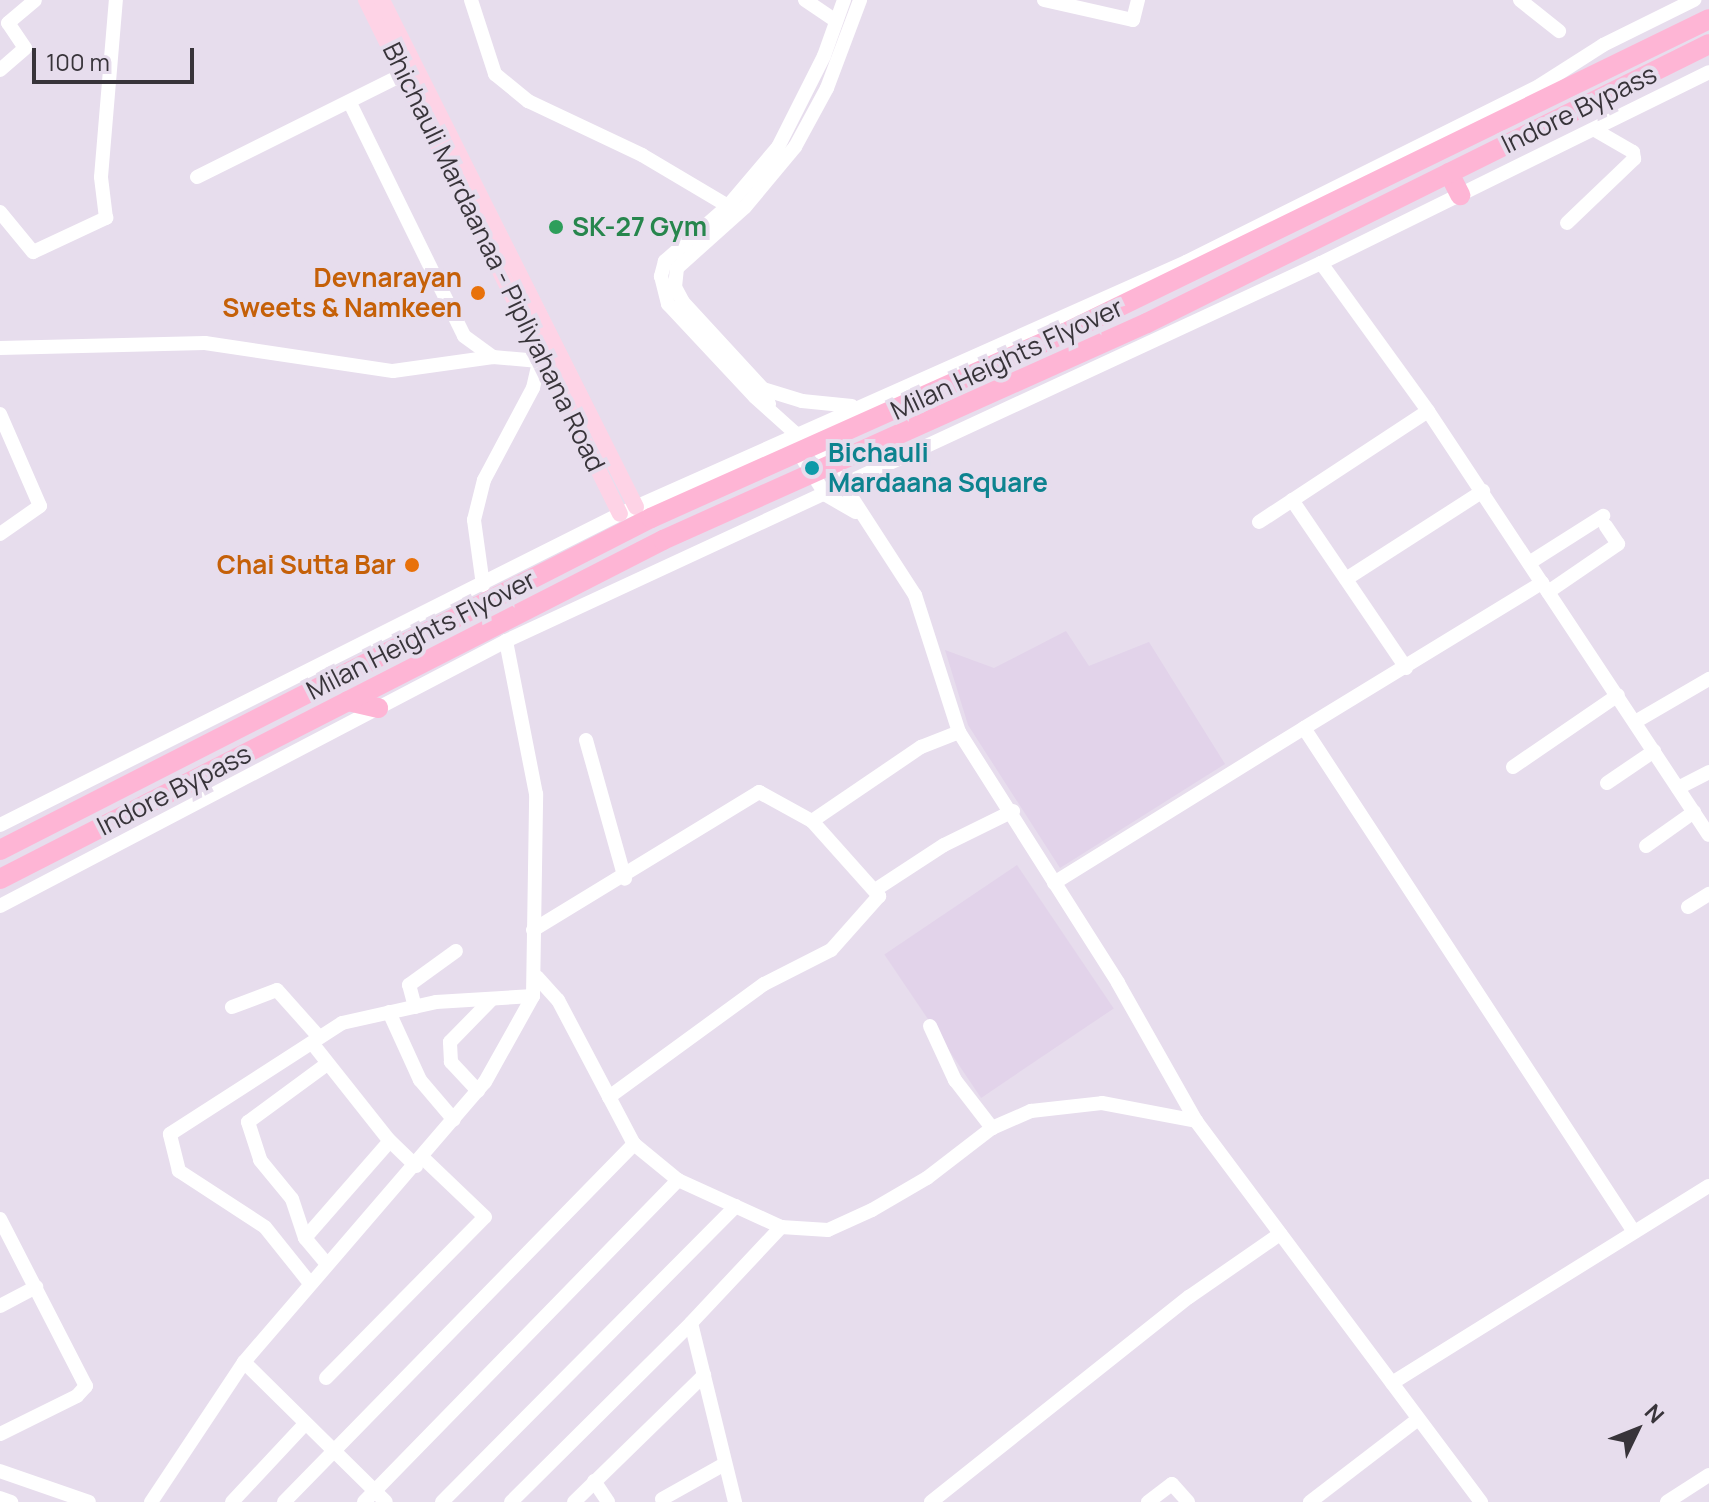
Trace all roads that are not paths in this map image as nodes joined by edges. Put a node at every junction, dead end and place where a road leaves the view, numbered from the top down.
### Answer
1 (35, 0) edge
2 (116, 0) edge
3 (366, 0) edge
4 (382, 0) edge
5 (471, 0) edge
6 (805, 0) edge
7 (1044, 0) edge
8 (1138, 0) edge
9 (1520, 0) edge
10 (1694, 0) edge
11 (851, 2) edge
12 (1061, 2) edge
13 (1709, 19) edge
14 (836, 21) junction
15 (1559, 31) dead end
16 (1709, 44) edge
17 (0, 70) edge
18 (411, 71) junction
19 (1709, 72) edge
20 (1523, 102) junction
21 (350, 103) junction
22 (1595, 130) junction
23 (1449, 173) junction
24 (197, 177) dead end
25 (1460, 195) junction
26 (728, 206) junction
27 (0, 212) edge
28 (1567, 223) dead end
29 (1321, 263) junction
30 (0, 348) edge
31 (544, 351) junction
32 (493, 357) junction
33 (763, 389) junction
34 (769, 404) junction
35 (860, 406) junction
36 (1428, 411) junction
37 (0, 414) edge
38 (795, 433) junction
39 (845, 487) junction
40 (1483, 491) junction
41 (826, 495) junction
42 (1292, 500) junction
43 (636, 507) junction
44 (856, 512) junction
45 (620, 514) junction
46 (1259, 522) dead end
47 (0, 534) edge
48 (1529, 563) junction
49 (1346, 579) junction
50 (483, 585) junction
51 (1545, 587) junction
52 (506, 641) junction
53 (341, 665) junction
54 (1406, 668) junction
55 (1709, 679) edge
56 (1618, 695) junction
57 (348, 701) junction
58 (378, 708) junction
59 (1635, 722) junction
60 (1304, 728) junction
61 (959, 732) junction
62 (586, 740) dead end
63 (1654, 751) junction
64 (1513, 767) dead end
65 (1709, 772) edge
66 (1607, 783) dead end
67 (1678, 788) junction
68 (1013, 811) junction
69 (1694, 812) junction
70 (812, 821) junction
71 (0, 825) edge
72 (1709, 835) edge
73 (1646, 846) dead end
74 (0, 850) edge
75 (0, 879) edge
76 (625, 879) junction
77 (1054, 883) junction
78 (875, 890) junction
79 (1709, 894) edge
80 (0, 906) edge
81 (1688, 907) dead end
82 (533, 930) junction
83 (456, 951) dead end
84 (537, 977) junction
85 (533, 996) junction
86 (492, 999) junction
87 (232, 1007) dead end
88 (415, 1007) junction
89 (389, 1012) junction
90 (930, 1026) dead end
91 (315, 1040) junction
92 (327, 1064) junction
93 (478, 1091) junction
94 (609, 1097) junction
95 (454, 1120) junction
96 (1196, 1121) junction
97 (992, 1128) junction
98 (390, 1141) junction
99 (634, 1144) junction
100 (420, 1162) junction
101 (678, 1180) junction
102 (1709, 1186) edge
103 (736, 1206) junction
104 (0, 1219) edge
105 (781, 1227) junction
106 (1634, 1232) junction
107 (1280, 1234) junction
108 (305, 1238) junction
109 (326, 1263) junction
110 (309, 1282) junction
111 (36, 1287) junction
112 (0, 1306) edge
113 (691, 1323) junction
114 (244, 1362) junction
115 (704, 1375) junction
116 (326, 1378) dead end
117 (1392, 1383) junction
118 (1418, 1419) junction
119 (304, 1425) junction
120 (0, 1434) edge
121 (333, 1449) junction
122 (725, 1464) junction
123 (0, 1471) edge
124 (1709, 1475) edge
125 (594, 1481) junction
126 (375, 1490) junction
127 (0, 1498) edge
128 (662, 1499) dead end
129 (11, 1502) edge
130 (89, 1502) edge
131 (151, 1502) edge
132 (232, 1502) edge
133 (284, 1502) edge
134 (364, 1502) edge
135 (386, 1502) edge
136 (442, 1502) edge
137 (511, 1502) edge
138 (574, 1502) edge
139 (608, 1502) edge
140 (735, 1502) edge
141 (931, 1502) edge
142 (1148, 1502) edge
143 (1188, 1502) edge
144 (1310, 1502) edge
145 (1481, 1502) edge
146 (1667, 1502) edge

1 - 17 street
2 - 27 street
3 - 18 main road, Bhichauli Mardaanaa - Pipliyahana Road
4 - 18 main road, Bhichauli Mardaanaa - Pipliyahana Road
5 - 26 street
6 - 14 street
7 - 12 street
8 - 12 street
9 - 15 street
10 - 20 street
11 - 14 street
11 - 33 street
13 - 20 highway, Milan Heights Flyover
14 - 26 street
16 - 23 highway, Indore Bypass
18 - 21 street
18 - 31 main road, Bhichauli Mardaanaa - Pipliyahana Road
19 - 22 street
20 - 35 street
20 - 53 highway, Milan Heights Flyover
21 - 24 street
21 - 32 street
22 - 25 street
22 - 28 street
23 - 25 highway
23 - 57 highway, Milan Heights Flyover
25 - 29 street
26 - 34 street
29 - 36 street
29 - 39 street
30 - 32 street
31 - 32 street
31 - 43 main road, Bhichauli Mardaanaa - Pipliyahana Road
31 - 45 main road, Bhichauli Mardaanaa - Pipliyahana Road
31 - 50 street
33 - 34 street
33 - 35 street
34 - 38 street
35 - 38 street
36 - 40 street
36 - 42 street
37 - 47 street
38 - 39 street
38 - 41 street
38 - 43 street
39 - 41 street
39 - 44 street
40 - 48 street
40 - 49 street
41 - 44 street
41 - 52 street
42 - 46 street
42 - 49 street
43 - 45 street
44 - 61 street
45 - 50 street
48 - 51 street
48 - 51 street
49 - 54 street
50 - 53 street
51 - 54 street
51 - 56 street
52 - 58 street
52 - 82 street
53 - 71 street
53 - 74 highway, Milan Heights Flyover
54 - 60 street
55 - 59 street
56 - 59 street
56 - 64 street
57 - 58 highway
57 - 75 highway, Indore Bypass
58 - 80 street
59 - 63 street
60 - 77 street
60 - 106 street
61 - 68 street
61 - 70 street
62 - 76 street
63 - 66 street
63 - 67 street
65 - 67 street
67 - 69 street
68 - 77 street
68 - 78 street
69 - 72 street
69 - 73 street
70 - 76 street
70 - 78 street
76 - 82 street
77 - 96 street
78 - 94 street
79 - 81 street
82 - 84 street
83 - 88 street
84 - 85 street
84 - 94 street
85 - 86 street
85 - 93 street
86 - 88 street
86 - 93 street
87 - 91 street
88 - 89 street
89 - 91 street
89 - 95 street
90 - 97 street
91 - 92 street
91 - 110 street
92 - 98 street
92 - 108 street
93 - 95 street
94 - 99 street
95 - 100 street
96 - 97 street
96 - 107 street
97 - 105 street
98 - 100 street
98 - 108 street
99 - 101 street
99 - 121 street
100 - 109 street
100 - 116 street
101 - 103 street
101 - 126 street
102 - 106 street
103 - 105 street
103 - 136 street
104 - 111 street
105 - 113 street
106 - 117 street
107 - 117 street
107 - 141 street
108 - 109 street
109 - 110 street
110 - 114 street
111 - 112 street
111 - 120 street
113 - 115 street
113 - 137 street
114 - 119 street
114 - 131 street
115 - 122 street
115 - 125 street
117 - 118 street
118 - 144 street
118 - 145 street
119 - 121 street
119 - 132 street
121 - 126 street
121 - 133 street
122 - 128 street
122 - 140 street
123 - 130 street
124 - 146 street
125 - 138 street
125 - 139 street
126 - 134 street
126 - 135 street
127 - 129 street
142 - 143 street

